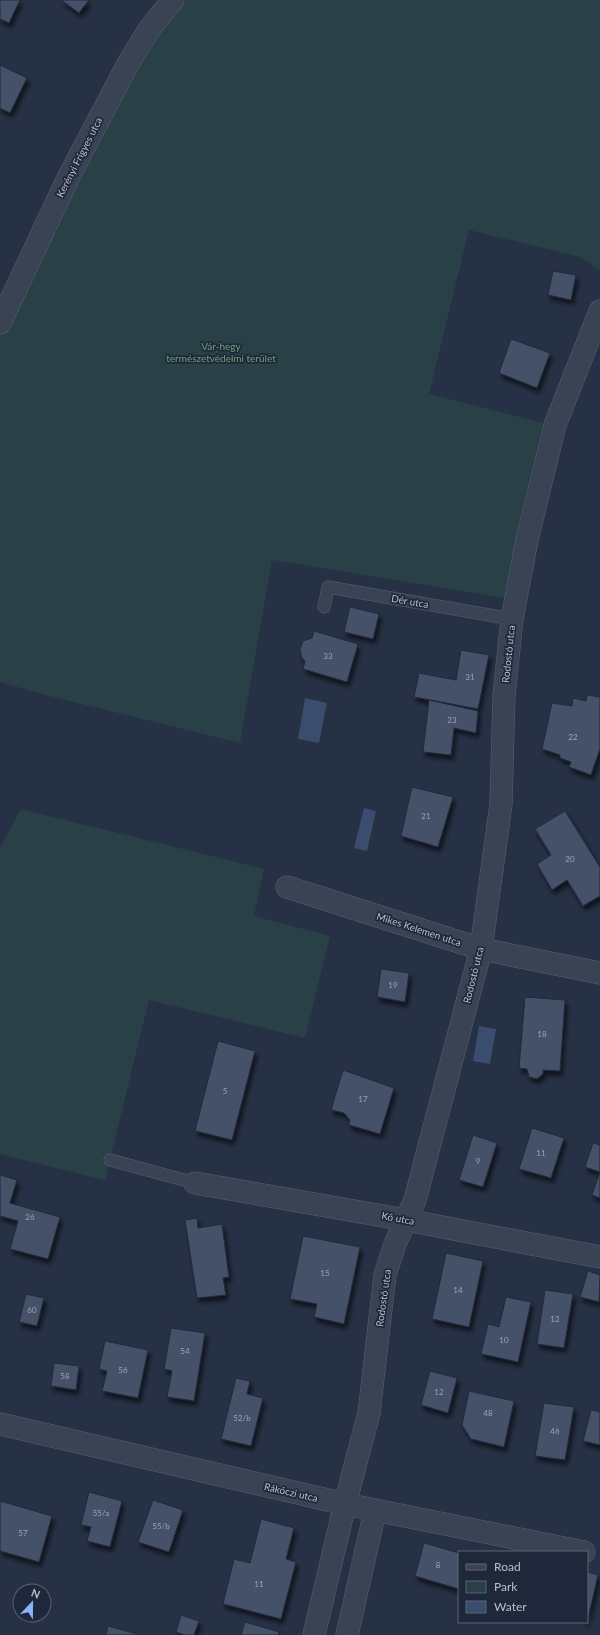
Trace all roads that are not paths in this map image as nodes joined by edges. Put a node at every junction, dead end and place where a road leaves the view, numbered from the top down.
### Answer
1 (174, 0) edge
2 (600, 311) edge
3 (0, 323) edge
4 (324, 607) dead end
5 (512, 619) junction
6 (288, 888) dead end
7 (480, 949) junction
8 (600, 973) edge
9 (110, 1160) dead end
10 (195, 1183) joint
11 (406, 1220) junction
12 (600, 1257) edge
13 (0, 1424) edge
14 (345, 1504) junction
15 (375, 1511) junction
16 (581, 1551) edge
17 (588, 1552) edge
18 (600, 1555) edge
19 (314, 1635) edge
20 (347, 1635) edge

1 - 3 street, Kerényi Frigyes utca
2 - 5 street, Rodostó utca
4 - 5 lane, Dér utca
5 - 7 street, Rodostó utca
6 - 7 street, Mikes Kelemen utca
7 - 8 street, Mikes Kelemen utca
7 - 11 street, Rodostó utca
9 - 10 lane
10 - 11 street, Kő utca
11 - 12 street, Kő utca
11 - 14 street, Rodostó utca
13 - 14 street, Rákóczi utca
14 - 15 street, Rákóczi utca
14 - 19 street, Rodostó utca
15 - 16 street, Rákóczi utca
15 - 20 street
17 - 18 street, Rákóczi utca

